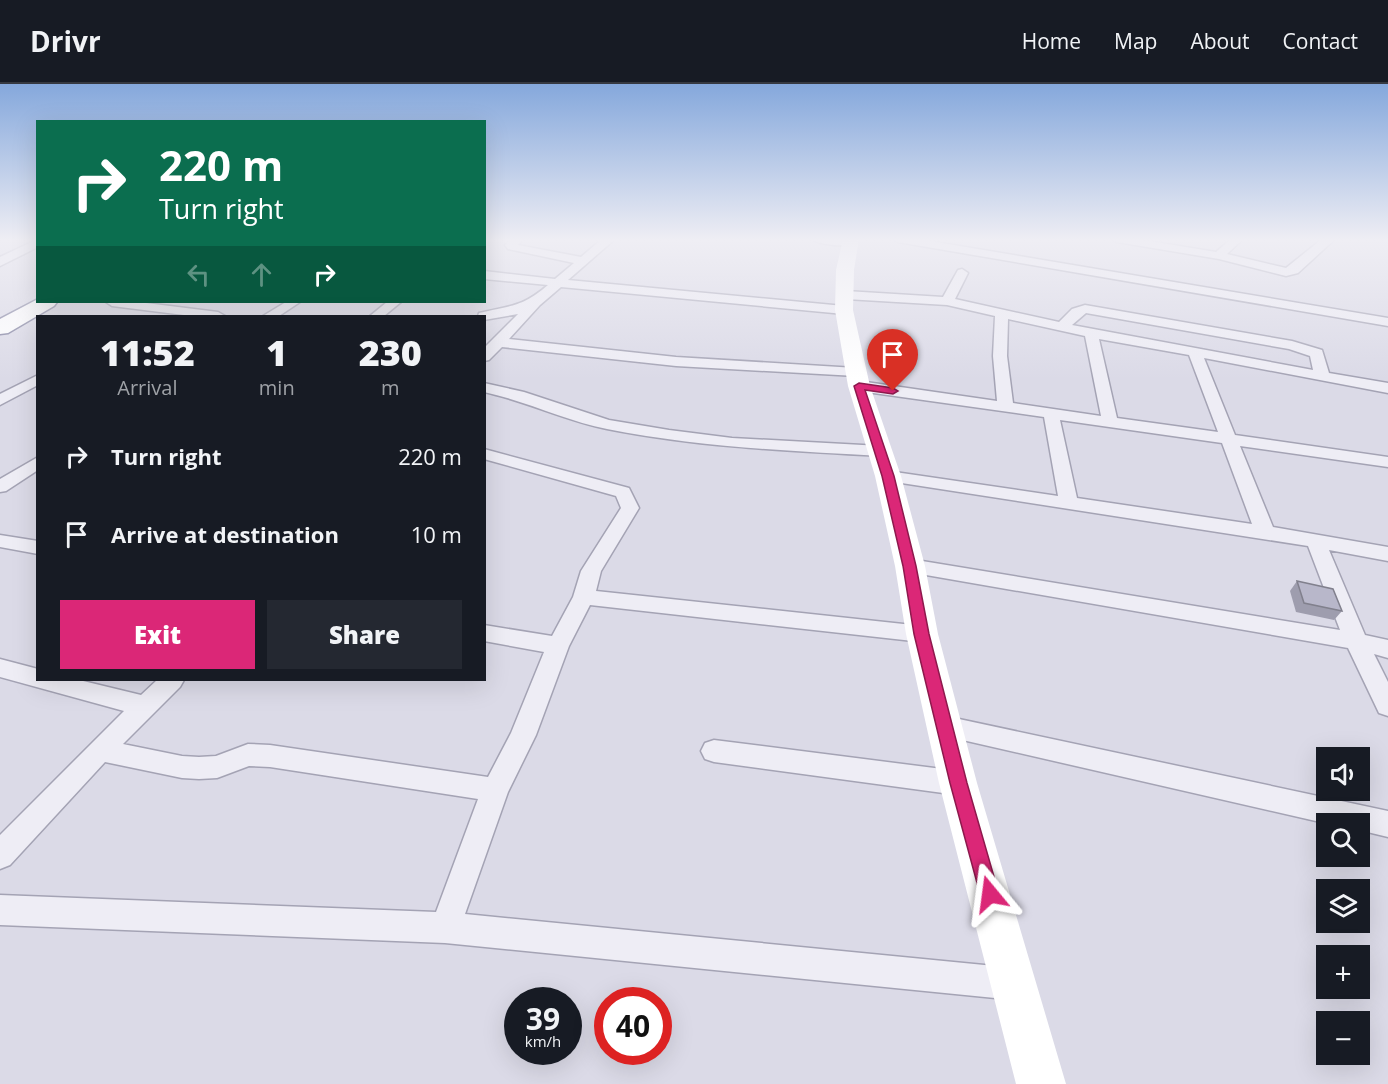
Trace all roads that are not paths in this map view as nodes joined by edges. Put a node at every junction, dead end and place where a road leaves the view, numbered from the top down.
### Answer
1 (556, 286) edge
2 (583, 286) edge
3 (844, 286) edge
4 (955, 286) edge
5 (1202, 286) edge
6 (36, 299) edge
7 (947, 301) junction
8 (536, 302) junction
9 (45, 303) edge
10 (132, 303) edge
11 (292, 303) edge
12 (394, 303) edge
13 (845, 303) junction
14 (171, 305) edge
15 (1002, 313) junction
16 (153, 315) edge
17 (214, 315) edge
18 (272, 315) edge
19 (377, 315) edge
20 (486, 316) edge
21 (1291, 316) junction
22 (0, 319) edge
23 (1388, 322) edge
24 (1063, 326) junction
25 (0, 328) edge
26 (1091, 333) junction
27 (497, 342) junction
28 (1292, 345) junction
29 (1194, 351) junction
30 (486, 355) edge
31 (1322, 375) junction
32 (857, 379) junction
33 (36, 380) edge
34 (486, 387) edge
35 (1388, 388) edge
36 (0, 400) edge
37 (1005, 406) junction
38 (1051, 414) junction
39 (1110, 422) junction
40 (1227, 440) junction
41 (486, 455) edge
42 (1388, 462) edge
43 (36, 463) edge
44 (884, 463) junction
45 (0, 487) edge
46 (1070, 503) junction
47 (1265, 532) junction
48 (0, 541) edge
49 (1316, 542) junction
50 (36, 548) edge
51 (1388, 554) edge
52 (910, 566) junction
53 (584, 597) junction
54 (486, 633) edge
55 (921, 634) junction
56 (1356, 641) junction
57 (558, 646) junction
58 (1388, 649) edge
59 (0, 668) edge
60 (36, 677) edge
61 (48, 681) edge
62 (171, 681) edge
63 (145, 706) junction
64 (1388, 706) edge
65 (945, 726) junction
66 (100, 750) junction
67 (714, 751) dead end
68 (958, 783) junction
69 (495, 790) junction
70 (1388, 824) edge
71 (0, 855) edge
72 (0, 910) edge
73 (445, 928) junction
74 (1015, 984) junction
75 (1041, 1084) edge

1 - 8 street
2 - 13 street
3 - 13 street
4 - 7 street
5 - 21 street
6 - 22 highway
7 - 13 street
7 - 15 street
8 - 20 street
8 - 27 street
9 - 25 highway
10 - 14 street
11 - 18 street
12 - 19 street
13 - 32 street
14 - 16 street
14 - 17 street
15 - 24 street
15 - 37 street
21 - 23 street
21 - 28 street
24 - 26 street
24 - 28 street
26 - 29 street
26 - 39 street
27 - 30 street
27 - 32 street
28 - 31 street
29 - 31 street
29 - 40 street
31 - 35 street
32 - 37 street
32 - 44 street
33 - 36 street
34 - 44 street
37 - 38 street
38 - 39 street
38 - 46 street
39 - 40 street
40 - 42 street
40 - 47 street
41 - 53 street
43 - 45 street
44 - 46 street
44 - 52 street
46 - 47 street
47 - 49 street
48 - 50 street
49 - 51 street
49 - 56 street
52 - 55 street
52 - 56 street
53 - 55 street
53 - 57 street
54 - 57 street
55 - 65 street
56 - 58 street
56 - 64 street
57 - 69 street
59 - 60 street
61 - 63 street
62 - 63 street
63 - 66 street
65 - 68 street
65 - 70 street
66 - 69 street
66 - 71 street
67 - 68 street
68 - 74 street
69 - 73 street
72 - 73 street
73 - 74 street
74 - 75 street

